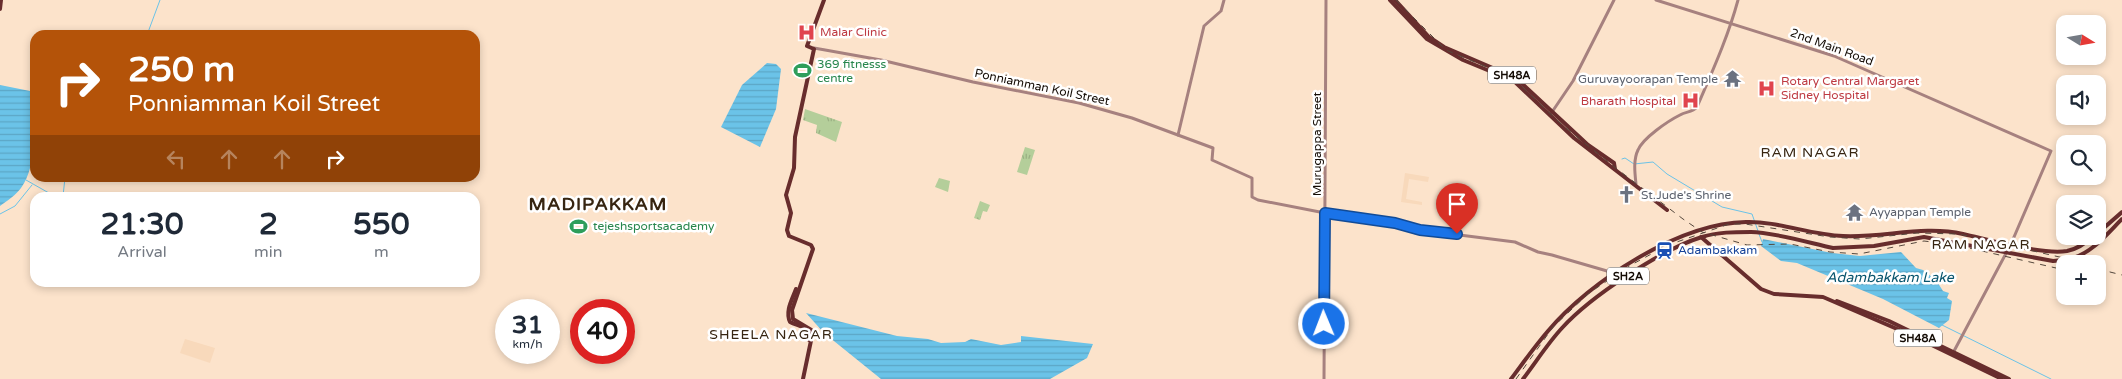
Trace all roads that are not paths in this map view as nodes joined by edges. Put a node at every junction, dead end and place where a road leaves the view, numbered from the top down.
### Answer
1 (2, 0) edge
2 (824, 0) edge
3 (1224, 0) edge
4 (1326, 0) edge
5 (1390, 0) edge
6 (1395, 0) edge
7 (1614, 0) edge
8 (1656, 0) edge
9 (1738, 0) edge
10 (0, 10) edge
11 (1732, 22) junction
12 (814, 48) junction
13 (1551, 113) junction
14 (1178, 135) junction
15 (1636, 184) junction
16 (1667, 210) dead end
17 (2122, 212) edge
18 (1325, 213) junction
19 (2122, 219) edge
20 (2106, 226) edge
21 (1923, 230) junction
22 (1881, 235) junction
23 (1701, 237) junction
24 (1924, 237) junction
25 (1883, 244) junction
26 (2011, 244) junction
27 (2082, 245) edge
28 (2006, 250) junction
29 (1615, 273) junction
30 (1556, 322) junction
31 (1564, 326) junction
32 (1953, 354) junction
33 (802, 379) edge
34 (1324, 379) edge
35 (1511, 379) edge
36 (1523, 379) edge
37 (2002, 379) edge
38 (2009, 379) edge

1 - 10 main road
2 - 12 main road, Ponniamman Koil Street
3 - 14 street
4 - 18 street, Murugappa Street
5 - 13 main road, SH48A
6 - 13 main road, SH48A
7 - 13 street
8 - 11 street, 2nd Main Road
9 - 11 street
11 - 15 street
11 - 26 street, 2nd Main Road
12 - 14 street, Ponniamman Koil Street
12 - 33 main road
13 - 15 main road, SH48A
14 - 18 street, Ponniamman Koil Street
15 - 16 main road, SH48A
17 - 20 main road
18 - 29 street, Ponniamman Koil Street
18 - 34 street, Murugappa Street
19 - 28 main road, SH2A
21 - 22 main road, SH2A
21 - 24 main road
21 - 26 main road, SH2A
22 - 25 main road
22 - 29 main road, SH2A
23 - 25 main road, SH2A
23 - 31 main road, SH2A
23 - 32 main road, SH48A
24 - 25 main road, SH2A
24 - 28 main road, SH2A
26 - 27 main road, SH2A
26 - 28 street
28 - 32 street
29 - 30 main road, SH2A
30 - 31 main road
30 - 35 main road, SH2A
31 - 36 main road, SH2A
32 - 37 main road, SH48A
32 - 38 main road, SH48A

